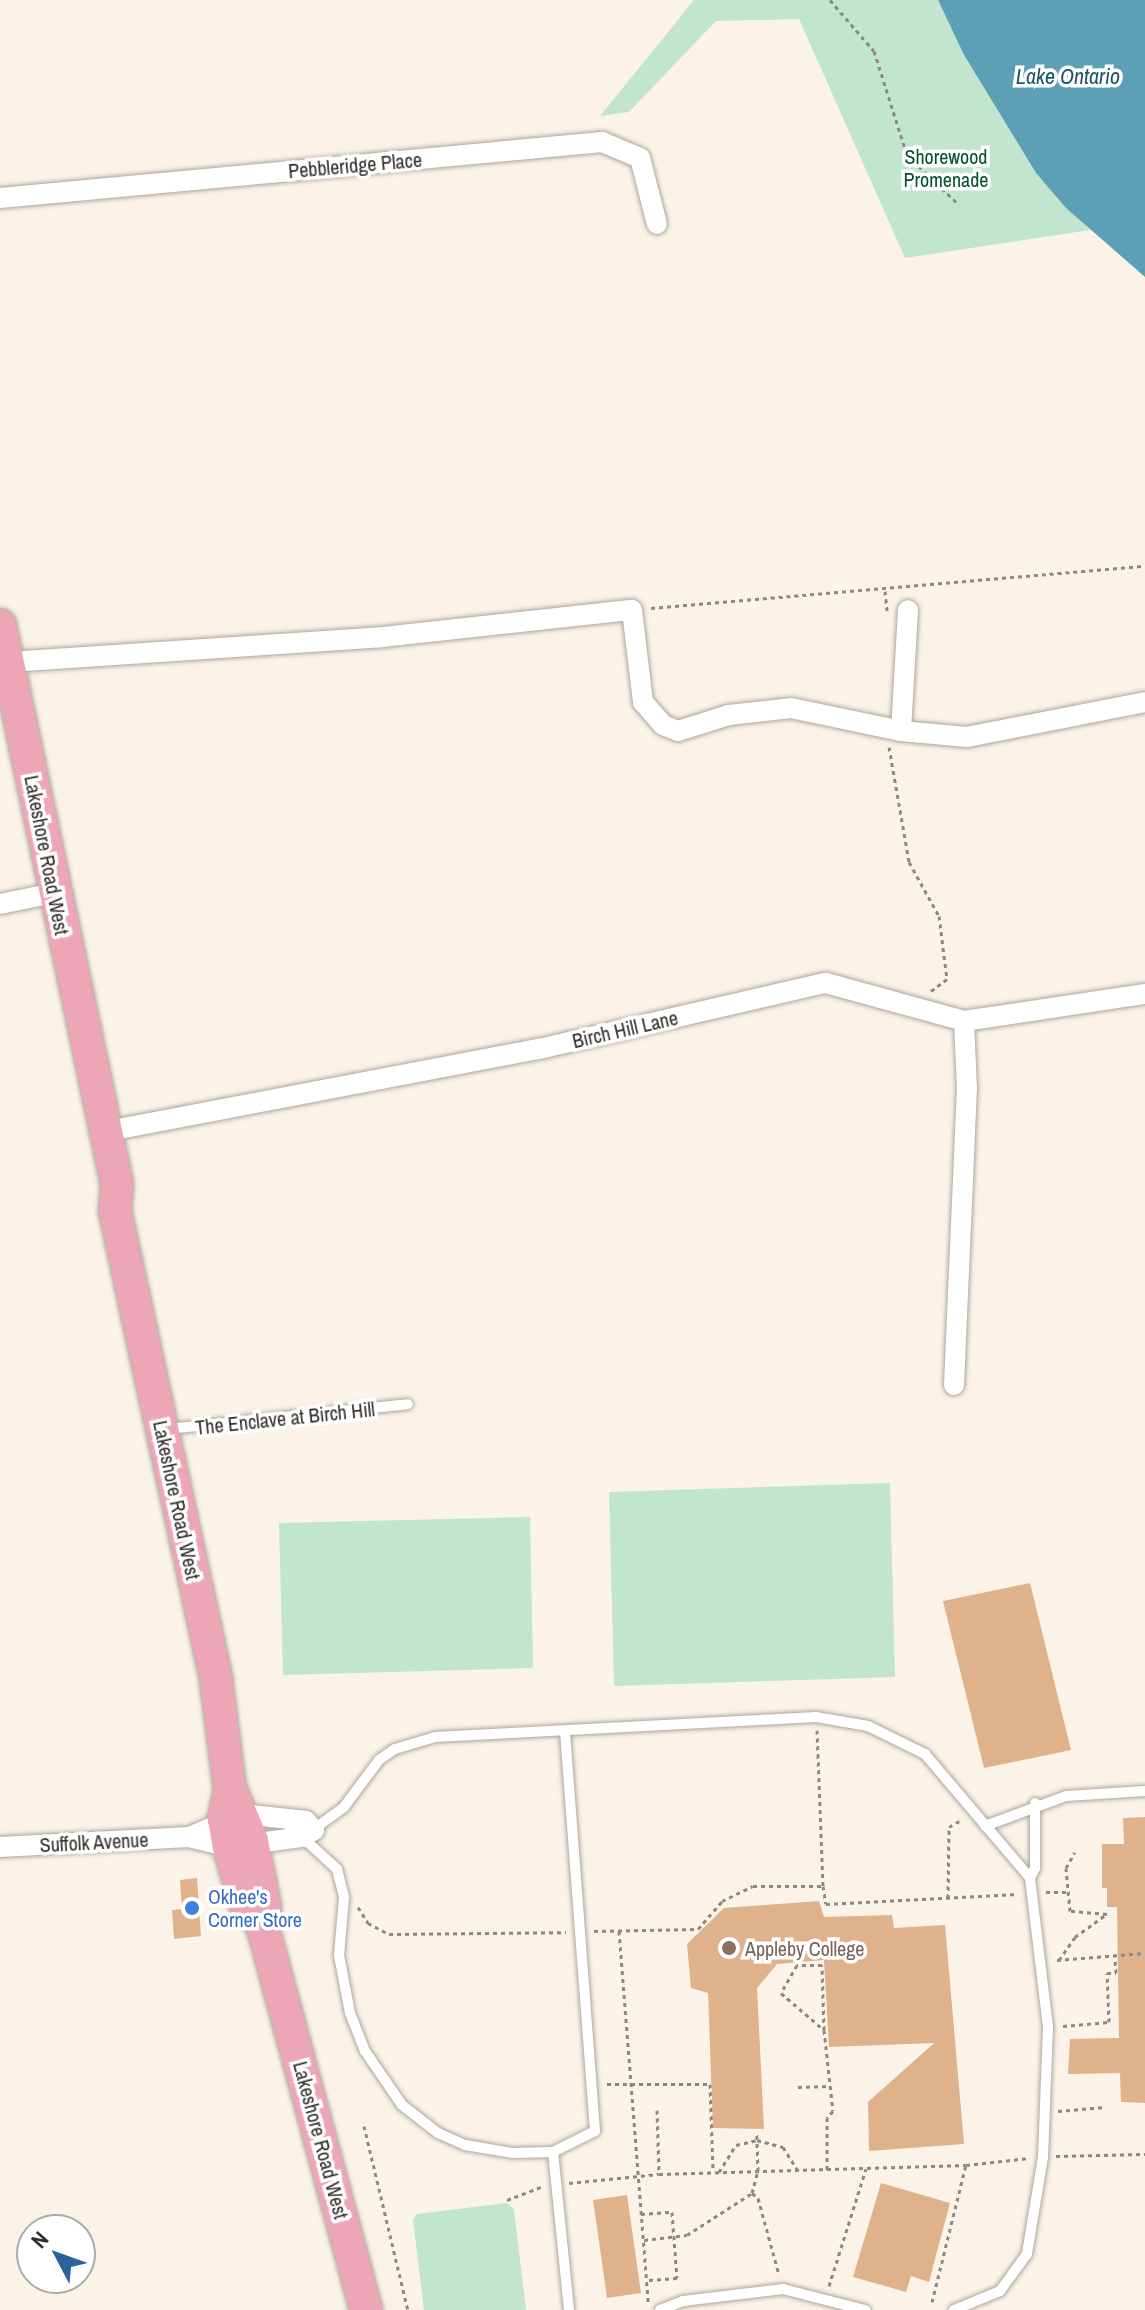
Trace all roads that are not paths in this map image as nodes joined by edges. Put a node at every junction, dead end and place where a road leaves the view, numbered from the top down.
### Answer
1 (0, 198) edge
2 (657, 224) dead end
3 (908, 610) dead end
4 (0, 625) edge
5 (8, 662) junction
6 (1145, 702) edge
7 (894, 729) junction
8 (54, 893) junction
9 (0, 904) edge
10 (1145, 994) edge
11 (964, 1021) junction
12 (103, 1132) junction
13 (954, 1385) dead end
14 (408, 1404) dead end
15 (162, 1430) junction
16 (565, 1731) junction
17 (1145, 1791) edge
18 (1035, 1803) junction
19 (236, 1822) junction
20 (985, 1826) junction
21 (308, 1834) junction
22 (0, 1847) edge
23 (1030, 1878) junction
24 (553, 2152) junction
25 (366, 2310) edge
26 (569, 2310) edge
27 (660, 2310) edge
28 (865, 2310) edge
29 (954, 2310) edge

1 - 2 street, Pebbleridge Place
3 - 7 street
4 - 5 main road, Lakeshore Road West
5 - 7 street
5 - 8 main road, Lakeshore Road West
6 - 7 street
8 - 9 street
8 - 12 main road, Lakeshore Road West
10 - 11 street, Birch Hill Lane
11 - 12 street, Birch Hill Lane
11 - 13 street
12 - 15 main road, Lakeshore Road West
14 - 15 lane, The Enclave at Birch Hill
15 - 19 main road, Lakeshore Road West
16 - 20 lane
16 - 21 lane
16 - 24 lane
17 - 18 lane
18 - 20 lane
18 - 23 lane
19 - 21 street, Suffolk Avenue
19 - 21 street
19 - 22 street, Suffolk Avenue
19 - 25 main road, Lakeshore Road West
20 - 23 lane
21 - 24 lane
23 - 29 lane
24 - 26 lane
27 - 28 lane

